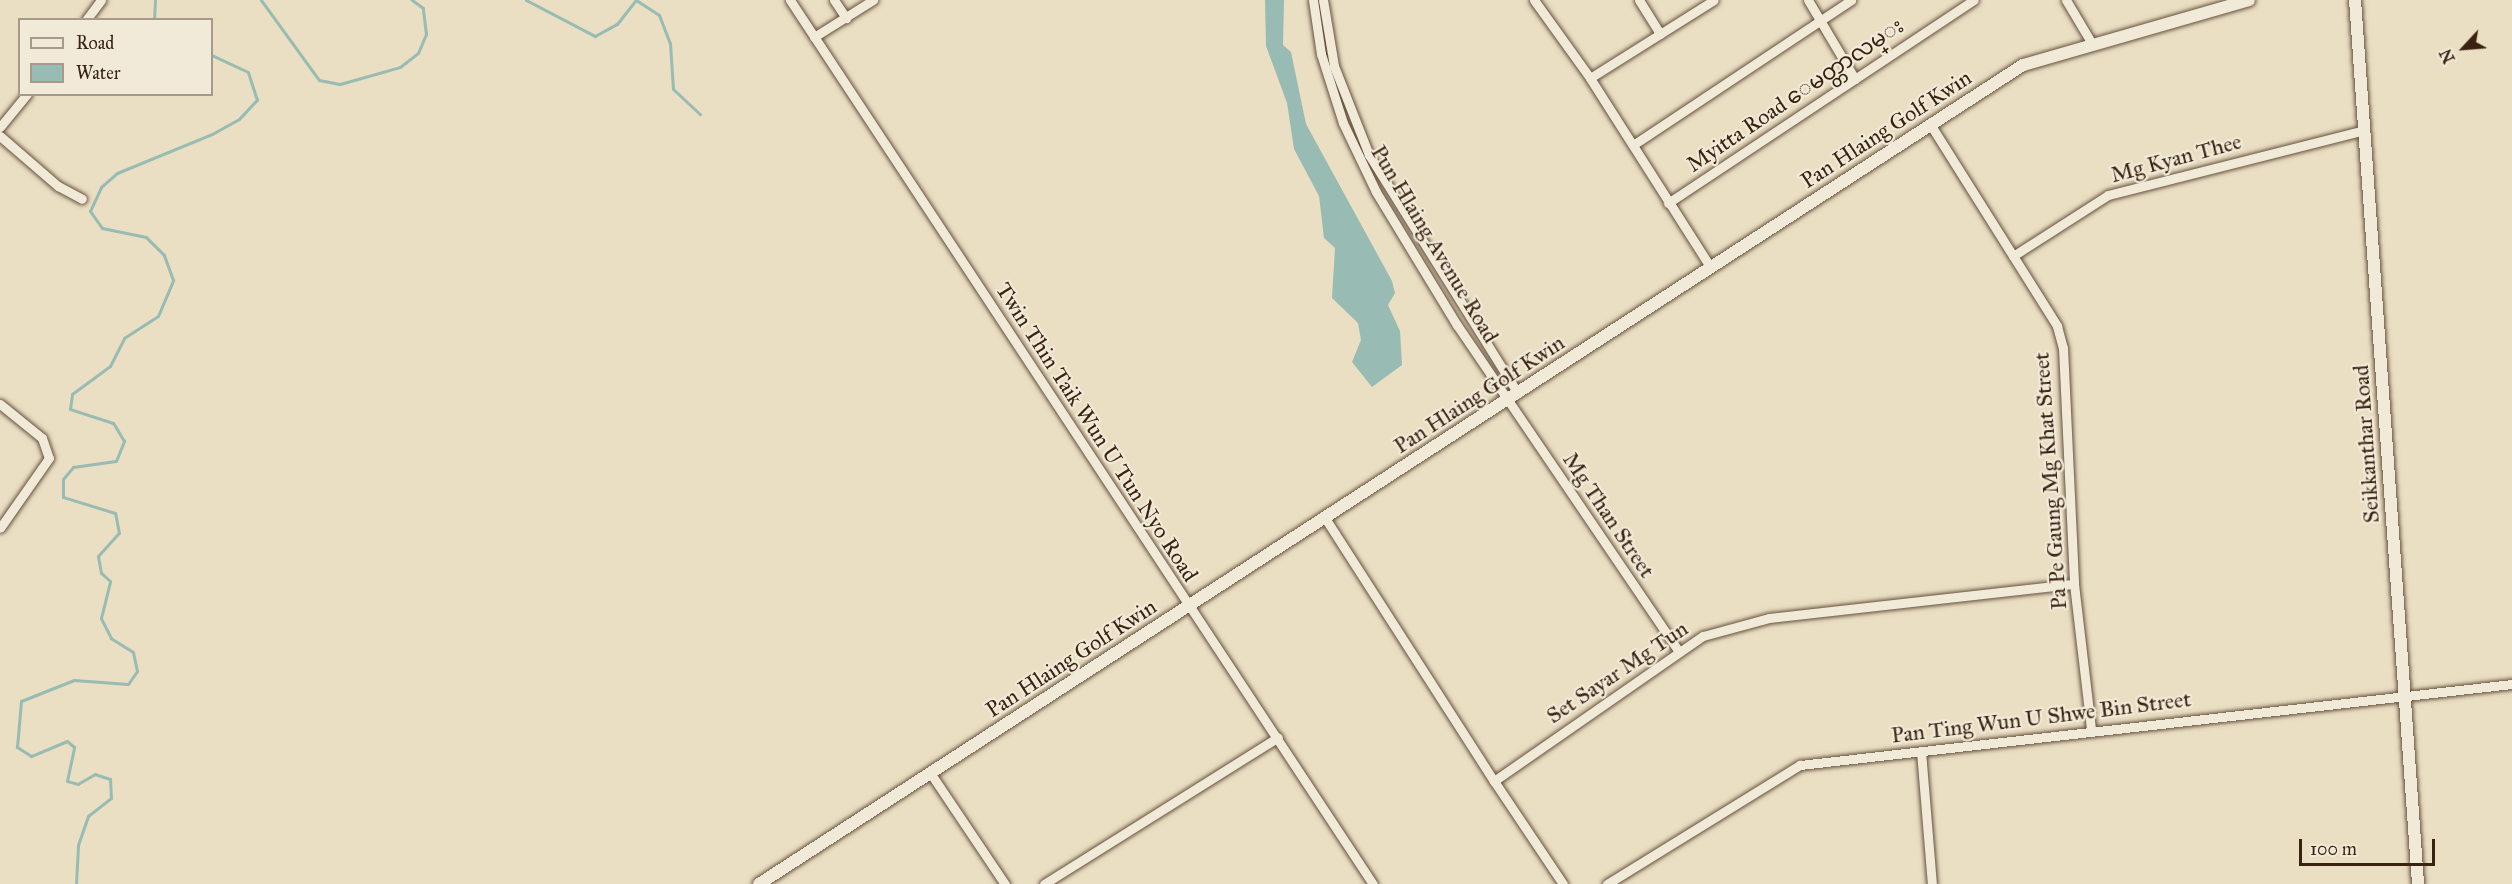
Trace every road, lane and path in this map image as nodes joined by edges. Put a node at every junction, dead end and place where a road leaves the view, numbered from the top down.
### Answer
1 (101, 0) edge
2 (789, 0) edge
3 (834, 0) edge
4 (873, 0) edge
5 (1313, 0) edge
6 (1323, 0) edge
7 (1534, 0) edge
8 (1639, 0) edge
9 (1714, 0) edge
10 (1809, 0) edge
11 (1851, 0) edge
12 (1974, 0) edge
13 (2066, 0) edge
14 (2249, 0) edge
15 (2355, 0) edge
16 (88, 18) edge
17 (846, 18) junction
18 (1821, 20) junction
19 (1660, 34) junction
20 (814, 37) junction
21 (2091, 42) junction
22 (1590, 78) junction
23 (1855, 79) junction
24 (25, 96) edge
25 (1930, 124) junction
26 (0, 127) edge
27 (2364, 130) junction
28 (0, 136) edge
29 (1633, 146) junction
30 (82, 199) dead end
31 (1668, 203) junction
32 (2013, 256) junction
33 (1711, 268) junction
34 (1512, 396) junction
35 (0, 404) edge
36 (1327, 521) junction
37 (0, 528) edge
38 (2074, 584) junction
39 (1189, 607) junction
40 (1679, 652) junction
41 (2512, 684) edge
42 (2405, 695) junction
43 (2091, 728) junction
44 (1278, 737) junction
45 (1921, 751) junction
46 (932, 774) junction
47 (1494, 781) junction
48 (759, 884) edge
49 (1005, 884) edge
50 (1044, 884) edge
51 (1373, 884) edge
52 (1563, 884) edge
53 (1607, 884) edge
54 (1932, 884) edge
55 (2418, 884) edge

1 - 16 street
2 - 20 street, Twin Thin Taik Wun U Tun Nyo Road
3 - 17 street
4 - 17 street
5 - 34 street, Pun Hlaing Avenue Road
6 - 34 street, Pun Hlaing Avenue Road
7 - 22 street
8 - 19 street
9 - 19 street
10 - 18 street
11 - 18 street
12 - 23 street, Myitta Road ေမတ္တာလမ္း
13 - 21 street
14 - 21 street, Pan Hlaing Golf Kwin
15 - 27 street, Seikkanthar Road
17 - 20 street
18 - 23 street
18 - 29 street
19 - 22 street
20 - 39 street, Twin Thin Taik Wun U Tun Nyo Road
21 - 25 street, Pan Hlaing Golf Kwin
22 - 29 street
23 - 31 street, Myitta Road ေမတ္တာလမ္း
24 - 26 street
25 - 32 street, Pa Pe Gaung Mg Khat Street
25 - 33 street, Pan Hlaing Golf Kwin
27 - 32 street, Mg Kyan Thee
27 - 42 street, Seikkanthar Road
28 - 30 street
29 - 31 street
31 - 33 street
32 - 38 street, Pa Pe Gaung Mg Khat Street
33 - 34 street, Pan Hlaing Golf Kwin
34 - 36 street, Pan Hlaing Golf Kwin
34 - 40 street, Mg Than Street
35 - 37 street
36 - 39 street, Pan Hlaing Golf Kwin
36 - 47 street
38 - 40 street, Set Sayar Mg Tun
38 - 43 street, Pa Pe Gaung Mg Khat Street
39 - 44 street, Twin Thin Taik Wun U Tun Nyo Road
39 - 46 street, Pan Hlaing Golf Kwin
40 - 47 street, Set Sayar Mg Tun
41 - 42 street, Pan Ting Wun U Shwe Bin Street
42 - 43 street, Pan Ting Wun U Shwe Bin Street
42 - 55 street, Seikkanthar Road
43 - 45 street, Pan Ting Wun U Shwe Bin Street
44 - 50 street
44 - 51 street, Twin Thin Taik Wun U Tun Nyo Road
45 - 53 street, Pan Ting Wun U Shwe Bin Street
45 - 54 street
46 - 48 street, Pan Hlaing Golf Kwin
46 - 49 street
47 - 52 street

